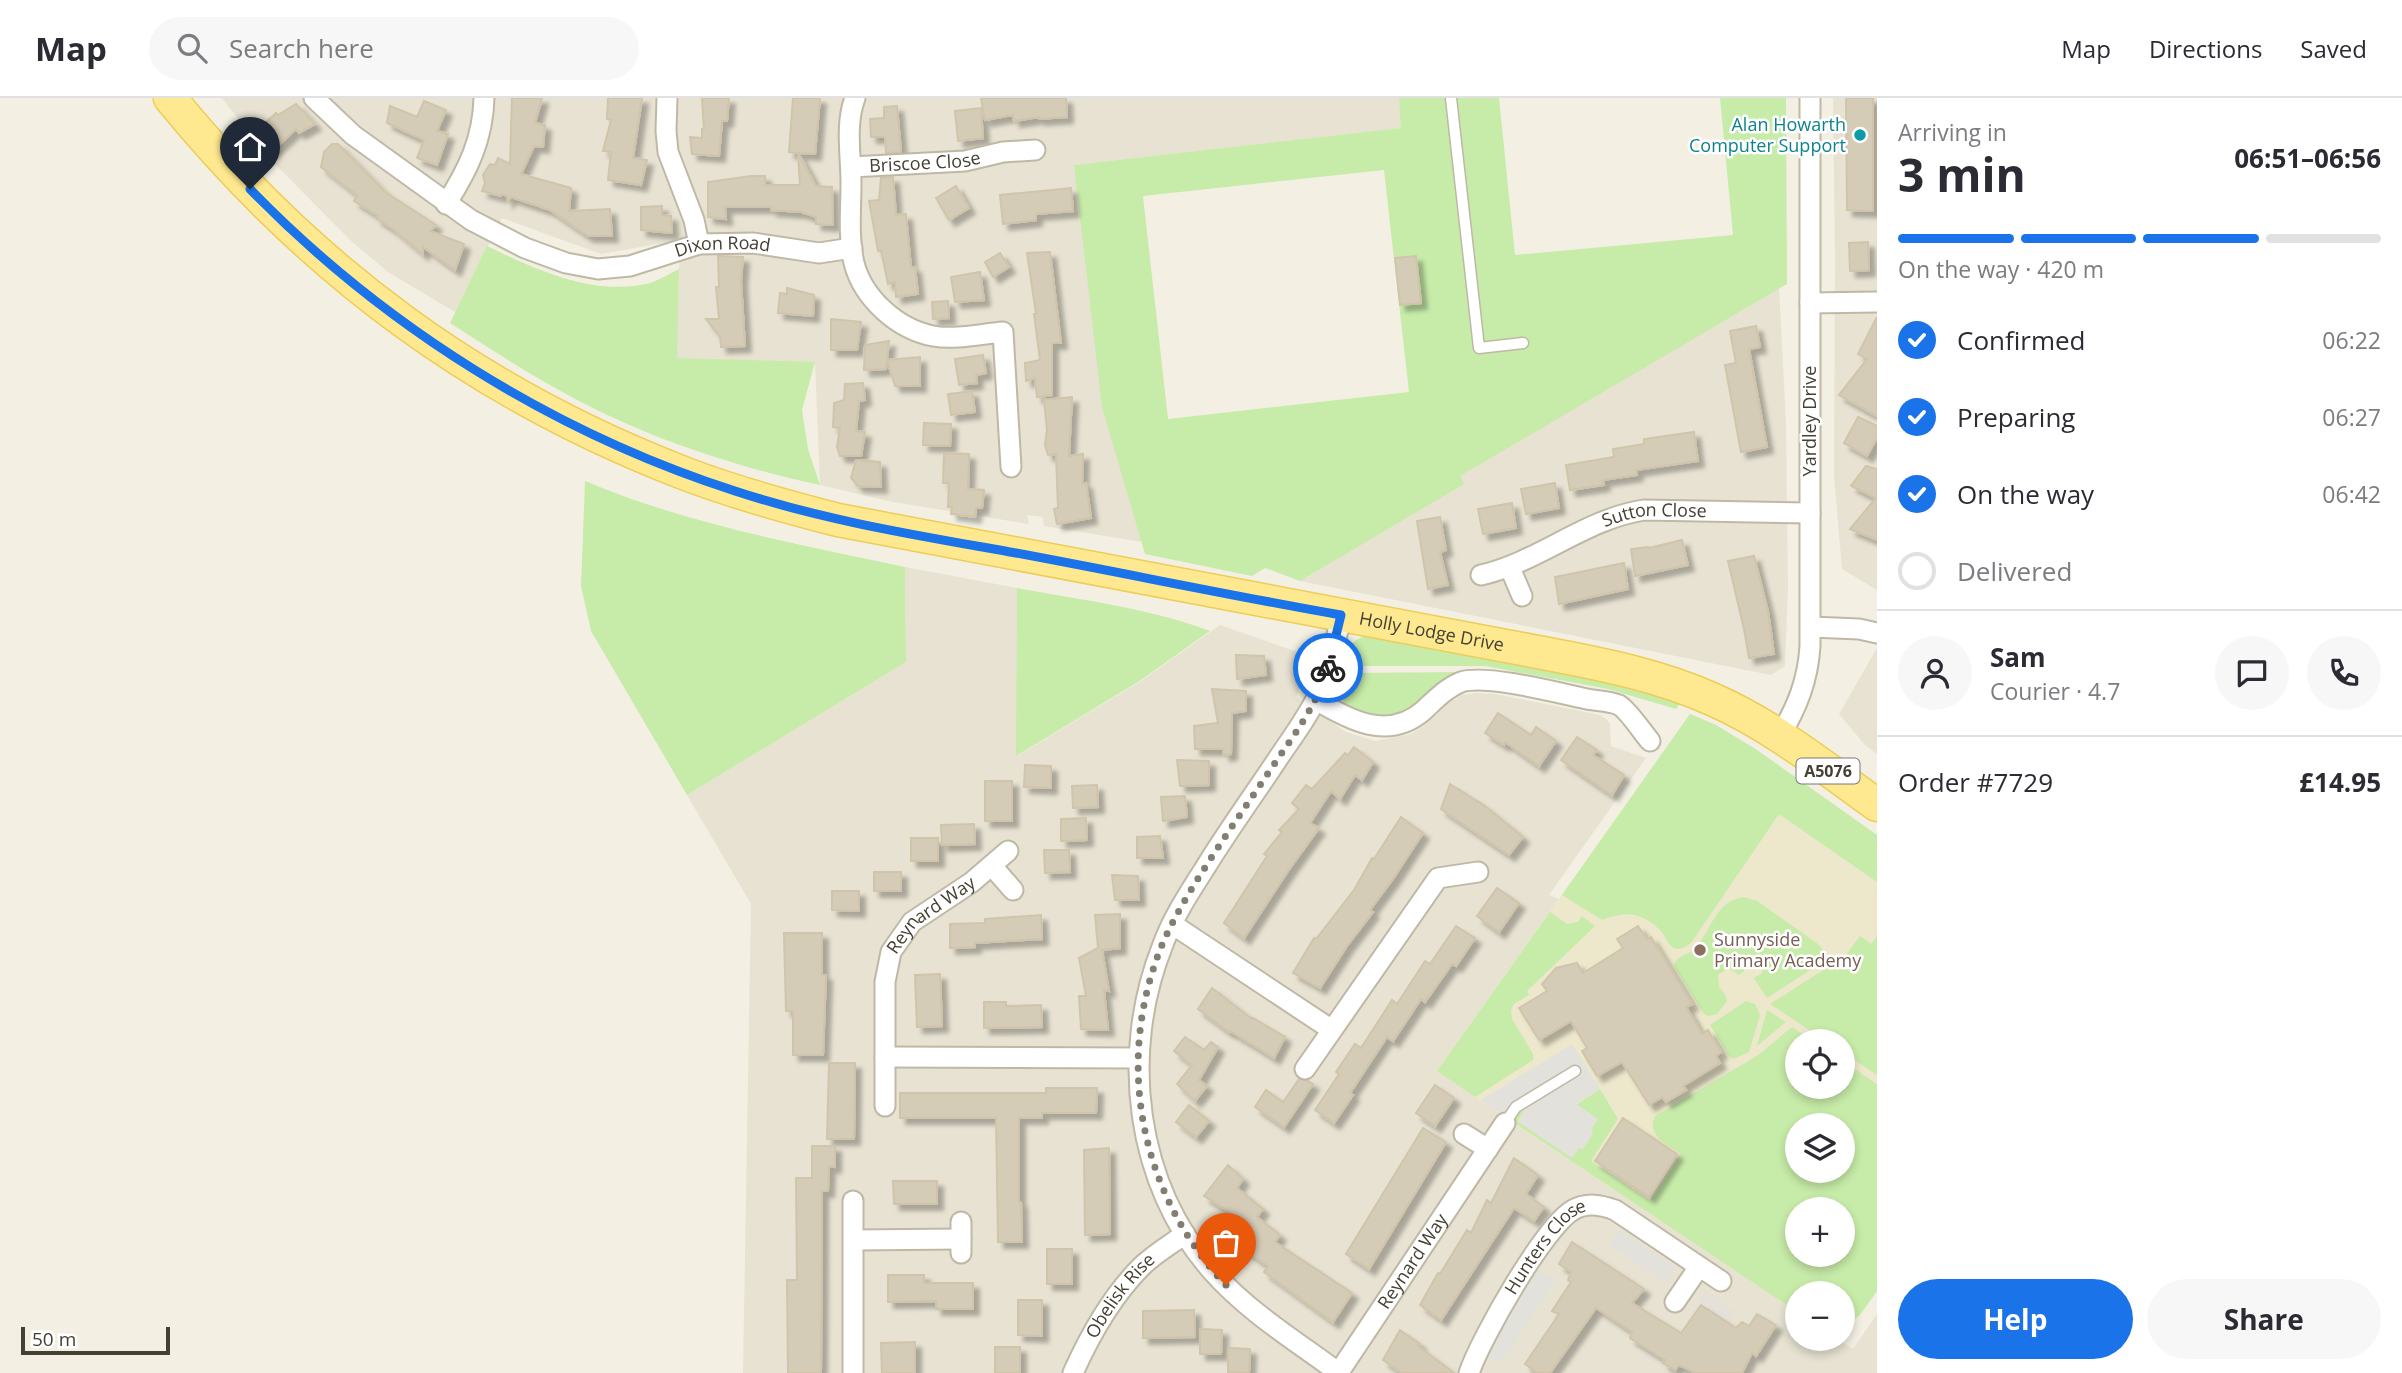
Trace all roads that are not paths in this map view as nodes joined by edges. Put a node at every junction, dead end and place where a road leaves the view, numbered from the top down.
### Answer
1 (170, 98) edge
2 (314, 98) edge
3 (484, 98) edge
4 (667, 98) edge
5 (855, 98) edge
6 (1451, 98) edge
7 (1810, 98) edge
8 (1035, 150) dead end
9 (850, 167) junction
10 (446, 204) junction
11 (699, 244) junction
12 (852, 248) junction
13 (1877, 302) edge
14 (1810, 303) junction
15 (1523, 343) dead end
16 (1011, 467) dead end
17 (1810, 513) junction
18 (1510, 568) junction
19 (1481, 576) dead end
20 (1522, 596) dead end
21 (1341, 615) junction
22 (1811, 627) junction
23 (1877, 633) edge
24 (1316, 700) junction
25 (1779, 737) junction
26 (1650, 741) dead end
27 (1877, 805) edge
28 (1008, 851) dead end
29 (992, 866) junction
30 (1478, 872) dead end
31 (1013, 890) dead end
32 (1172, 924) junction
33 (1332, 1030) junction
34 (885, 1057) junction
35 (1138, 1058) junction
36 (1305, 1069) dead end
37 (1576, 1071) dead end
38 (885, 1106) dead end
39 (1504, 1123) joint
40 (1464, 1134) dead end
41 (1488, 1149) junction
42 (853, 1201) dead end
43 (1185, 1234) junction
44 (961, 1238) dead end
45 (854, 1240) junction
46 (1699, 1267) junction
47 (1721, 1281) dead end
48 (1675, 1302) dead end
49 (853, 1373) edge
50 (1073, 1373) edge
51 (1339, 1373) edge
52 (1469, 1373) edge

1 - 21 main road, Holly Lodge Drive / A5076
2 - 10 street, Dixon Road
3 - 10 street
4 - 11 street
5 - 9 street
6 - 15 lane
7 - 14 street, Yardley Drive
8 - 9 street, Briscoe Close
9 - 12 street, Briscoe Close
10 - 11 street, Dixon Road
11 - 12 street, Dixon Road
12 - 16 street
13 - 14 street
14 - 17 street, Yardley Drive
17 - 18 street, Sutton Close
17 - 22 street, Yardley Drive
18 - 19 street, Sutton Close
18 - 20 street
21 - 24 street, Reynard Way
21 - 25 main road, Holly Lodge Drive / A5076
22 - 23 street
22 - 25 street, Yardley Drive
24 - 26 street, Holly Lodge Drive
24 - 32 street, Reynard Way
25 - 27 main road, Holly Lodge Drive / A5076
28 - 29 street, Reynard Way
29 - 31 street, Reynard Way
29 - 34 street, Reynard Way
30 - 33 street
32 - 33 street
32 - 35 street, Reynard Way
33 - 36 street
34 - 35 street
34 - 38 street, Reynard Way
35 - 43 street, Reynard Way
37 - 39 lane
39 - 41 street, Reynard Way
40 - 41 street
41 - 51 street, Reynard Way
42 - 45 street
43 - 50 street, Obelisk Rise
43 - 51 street, Reynard Way
44 - 45 street
45 - 49 street
46 - 47 street, Hunters Close
46 - 48 street
46 - 52 street, Hunters Close

